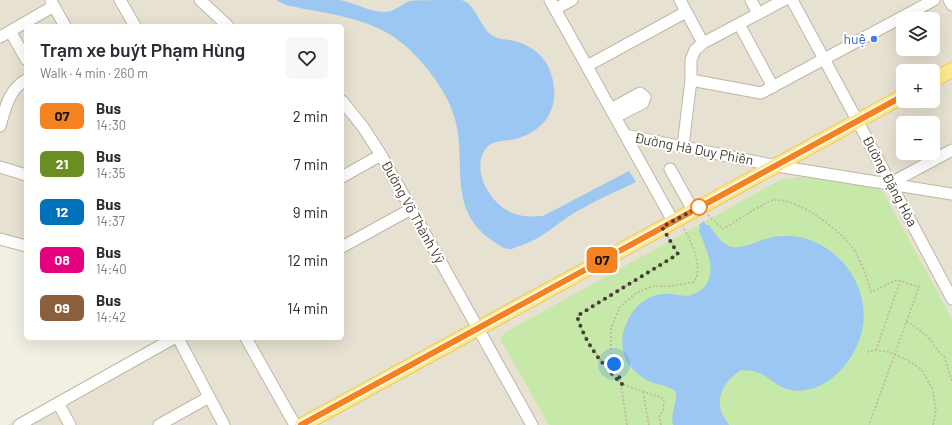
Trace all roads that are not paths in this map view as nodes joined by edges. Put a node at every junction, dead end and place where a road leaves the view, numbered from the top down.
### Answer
1 (120, 0) edge
2 (200, 0) edge
3 (572, 0) edge
4 (680, 0) edge
5 (751, 0) edge
6 (784, 0) edge
7 (792, 0) edge
8 (934, 0) edge
9 (949, 0) edge
10 (52, 3) edge
11 (552, 5) edge
12 (952, 5) edge
13 (686, 12) junction
14 (758, 14) junction
15 (64, 24) edge
16 (134, 24) edge
17 (226, 24) edge
18 (739, 24) junction
19 (10, 31) junction
20 (0, 37) edge
21 (704, 43) junction
22 (24, 56) edge
23 (824, 59) junction
24 (587, 66) junction
25 (952, 70) edge
26 (940, 76) edge
27 (691, 80) junction
28 (24, 81) edge
29 (773, 87) junction
30 (896, 100) edge
31 (344, 103) edge
32 (857, 120) junction
33 (0, 126) edge
34 (625, 135) junction
35 (683, 146) junction
36 (952, 150) edge
37 (381, 155) junction
38 (777, 166) junction
39 (0, 167) edge
40 (670, 169) dead end
41 (24, 174) edge
42 (344, 176) edge
43 (891, 183) junction
44 (952, 194) edge
45 (697, 208) junction
46 (411, 209) junction
47 (672, 224) junction
48 (0, 238) edge
49 (24, 245) edge
50 (344, 246) edge
51 (952, 299) edge
52 (478, 328) junction
53 (170, 340) edge
54 (179, 340) edge
55 (247, 340) edge
56 (209, 397) junction
57 (58, 403) junction
58 (19, 425) edge
59 (70, 425) edge
60 (159, 425) edge
61 (224, 425) edge
62 (295, 425) edge
63 (302, 425) edge
64 (532, 425) edge

1 - 16 street
2 - 17 street
3 - 11 street
4 - 13 street
5 - 14 street
6 - 14 street
7 - 23 street, Đường Đặng Hòa
8 - 23 street
9 - 12 street
10 - 15 street
10 - 19 street
11 - 24 street
13 - 21 street
13 - 24 street
14 - 18 street
18 - 21 street
18 - 29 street
19 - 20 street
19 - 22 street
21 - 27 street
23 - 29 street
23 - 32 street, Đường Đặng Hòa
24 - 34 street
25 - 26 main road
27 - 29 street
27 - 35 street
28 - 33 street
30 - 32 main road
31 - 37 street, Đường Võ Thành Vỹ
32 - 38 main road
32 - 43 street, Đường Đặng Hòa
34 - 35 street, Đường Hà Duy Phiên
34 - 47 street
35 - 38 street, Đường Hà Duy Phiên
36 - 43 street
37 - 42 street
37 - 46 street, Đường Võ Thành Vỹ
38 - 43 street, Đường Hà Duy Phiên
38 - 45 main road
39 - 41 street
40 - 45 street
43 - 44 street, Đường Hà Duy Phiên
43 - 51 street, Đường Đặng Hòa
45 - 47 main road
46 - 50 street
46 - 52 street, Đường Võ Thành Vỹ
47 - 52 main road
48 - 49 street
52 - 63 main road
52 - 64 street, Đường Võ Thành Vỹ
53 - 57 street
54 - 56 street
55 - 62 street
56 - 60 street
56 - 61 street
57 - 58 street
57 - 59 street

